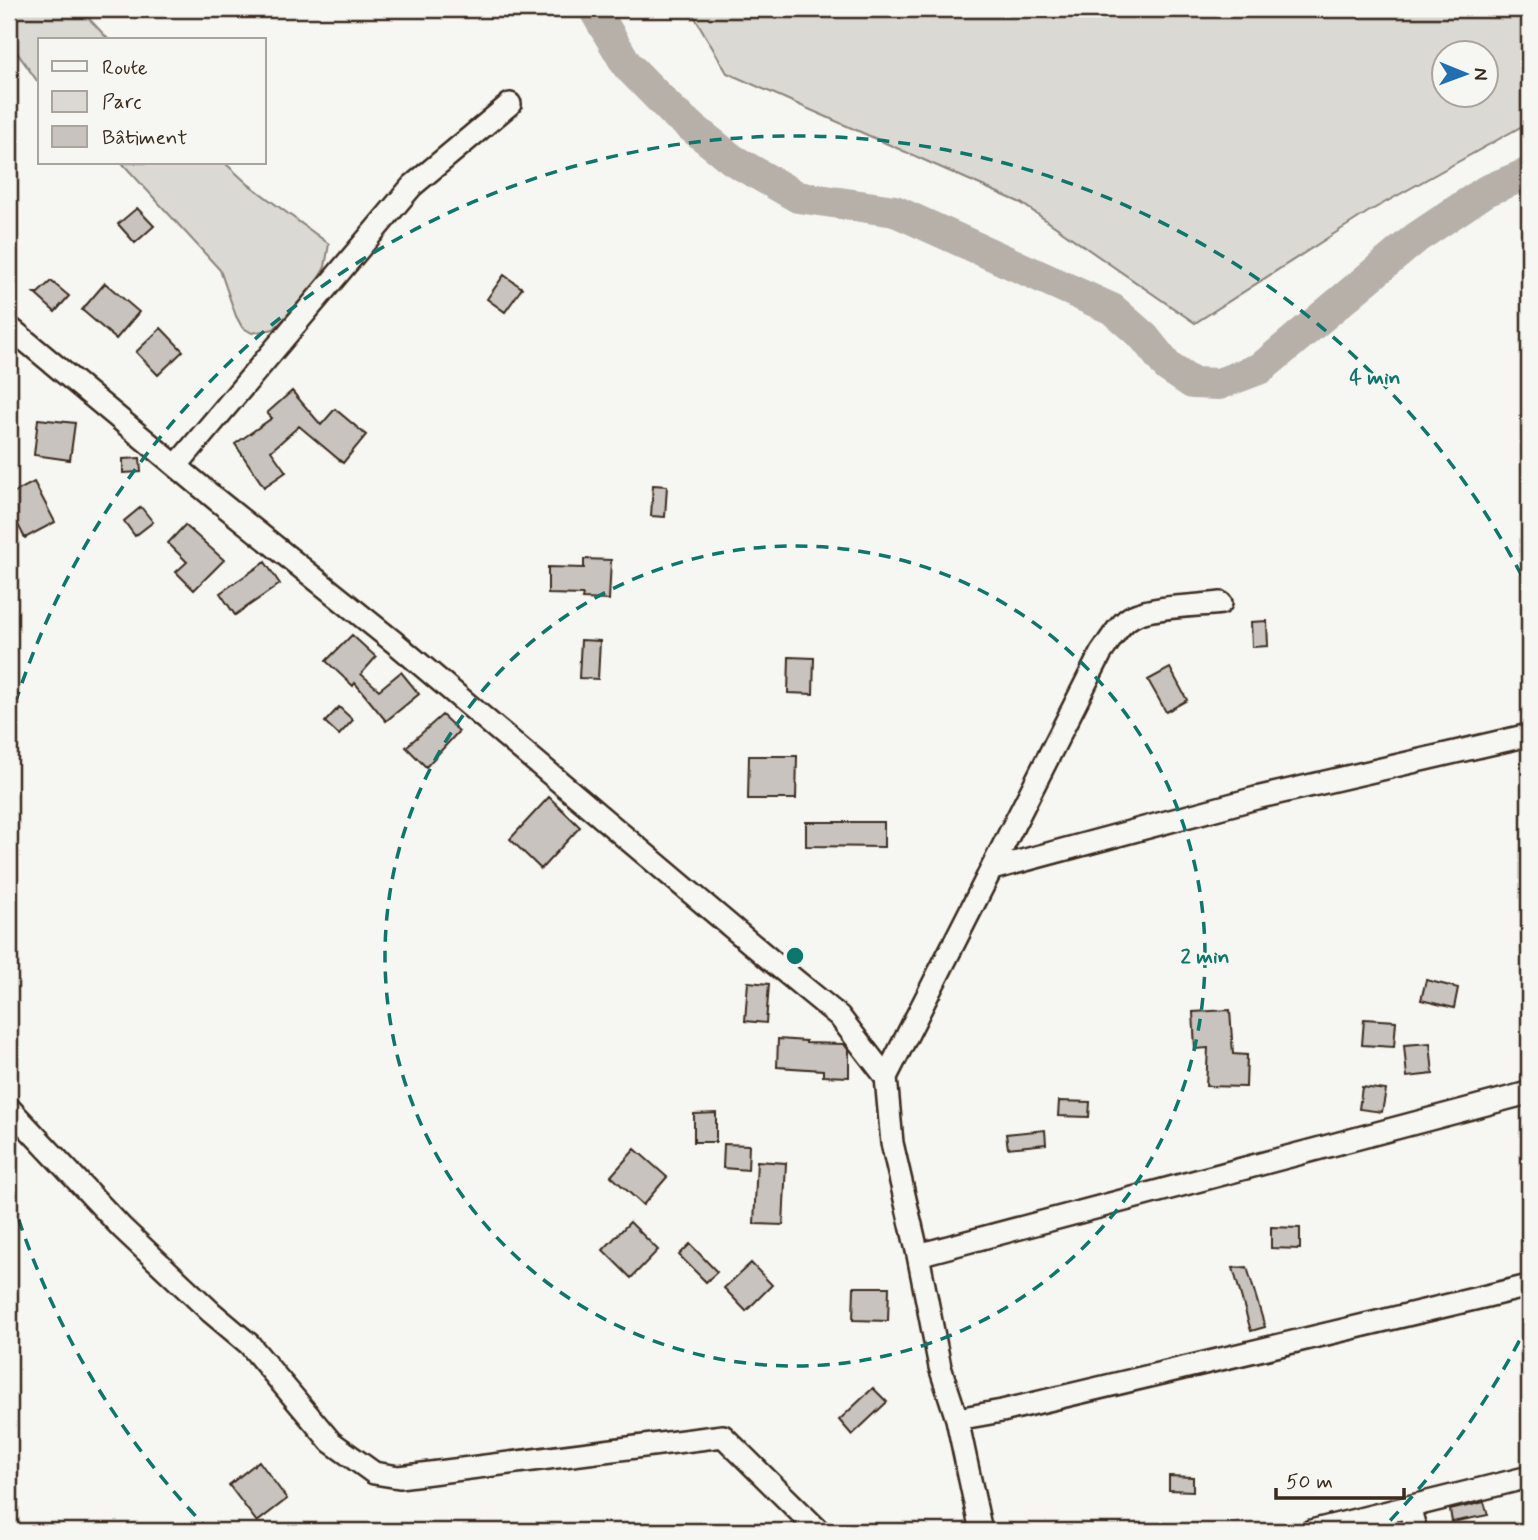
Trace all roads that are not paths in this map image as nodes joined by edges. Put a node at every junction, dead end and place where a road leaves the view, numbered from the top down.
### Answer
1 (510, 104) dead end
2 (9, 327) edge
3 (177, 465) junction
4 (1221, 603) dead end
5 (1529, 735) edge
6 (992, 869) junction
7 (886, 1077) junction
8 (1524, 1094) dead end
9 (9, 1108) edge
10 (918, 1255) junction
11 (1529, 1286) edge
12 (957, 1419) junction
13 (1529, 1477) edge
14 (1409, 1507) junction
15 (819, 1531) edge
16 (981, 1531) edge
17 (1311, 1531) edge
18 (1416, 1531) edge

1 - 3 street
2 - 3 street
3 - 7 street
4 - 6 street
5 - 6 street
6 - 7 street
7 - 10 street
8 - 10 street
9 - 15 street
10 - 12 street
11 - 12 street
12 - 16 street
13 - 14 street
14 - 17 street
14 - 18 street

